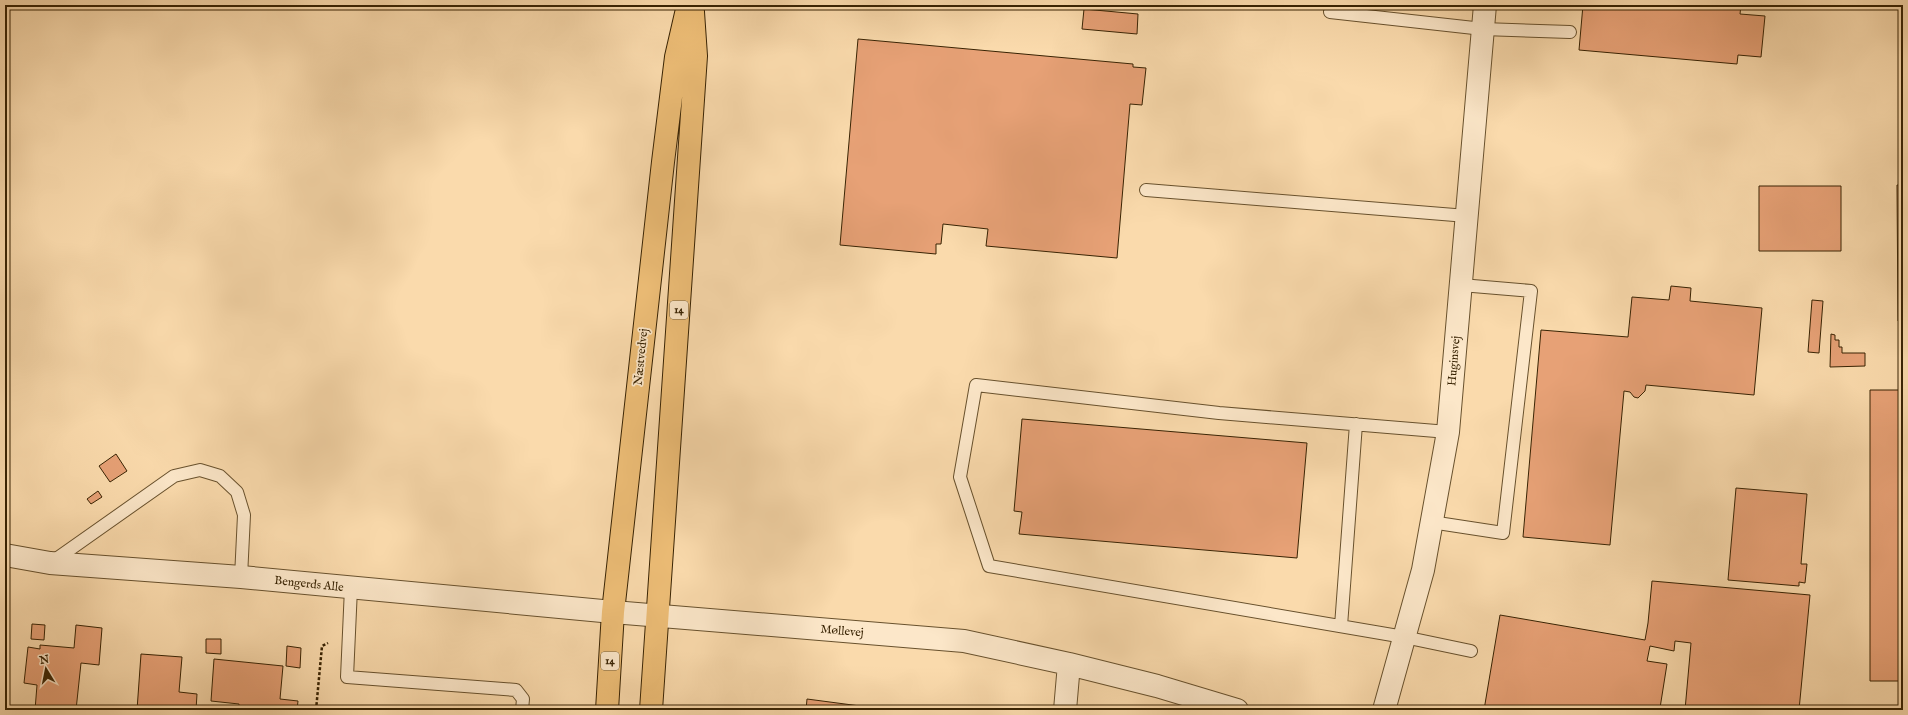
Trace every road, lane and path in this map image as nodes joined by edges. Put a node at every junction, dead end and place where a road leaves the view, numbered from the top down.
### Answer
1 (688, 5) edge
2 (693, 5) edge
3 (1485, 5) edge
4 (1330, 12) dead end
5 (1483, 28) junction
6 (1570, 32) dead end
7 (1146, 190) dead end
8 (1466, 216) junction
9 (1461, 285) junction
10 (1356, 424) junction
11 (1448, 432) junction
12 (1431, 522) junction
13 (5, 555) edge
14 (50, 563) junction
15 (240, 577) junction
16 (351, 588) junction
17 (613, 612) junction
18 (658, 616) junction
19 (1341, 626) junction
20 (1404, 637) junction
21 (1471, 651) dead end
22 (1070, 664) junction
23 (522, 710) edge
24 (607, 710) edge
25 (651, 710) edge
26 (1065, 710) edge
27 (1237, 710) edge
28 (1384, 710) edge

1 - 17 main road, Næstvedvej / 14
2 - 18 main road, 14
3 - 5 street, Huginsvej
4 - 5 lane
5 - 6 lane
5 - 8 street, Huginsvej
7 - 8 lane
8 - 9 street, Huginsvej
9 - 11 street, Huginsvej
9 - 12 lane
10 - 11 lane
10 - 19 lane
10 - 19 lane
11 - 12 street, Huginsvej
12 - 20 street, Huginsvej
13 - 14 street, Bengerds Alle
14 - 15 street, Bengerds Alle
14 - 15 lane
15 - 16 street, Bengerds Alle
16 - 17 street, Bengerds Alle
16 - 23 lane
17 - 18 street, Møllevej
17 - 24 main road, Næstvedvej / 14
18 - 22 street, Møllevej
18 - 25 main road, 14
19 - 20 lane
20 - 21 lane
20 - 28 street, Huginsvej
22 - 26 street
22 - 27 street, Møllevej

